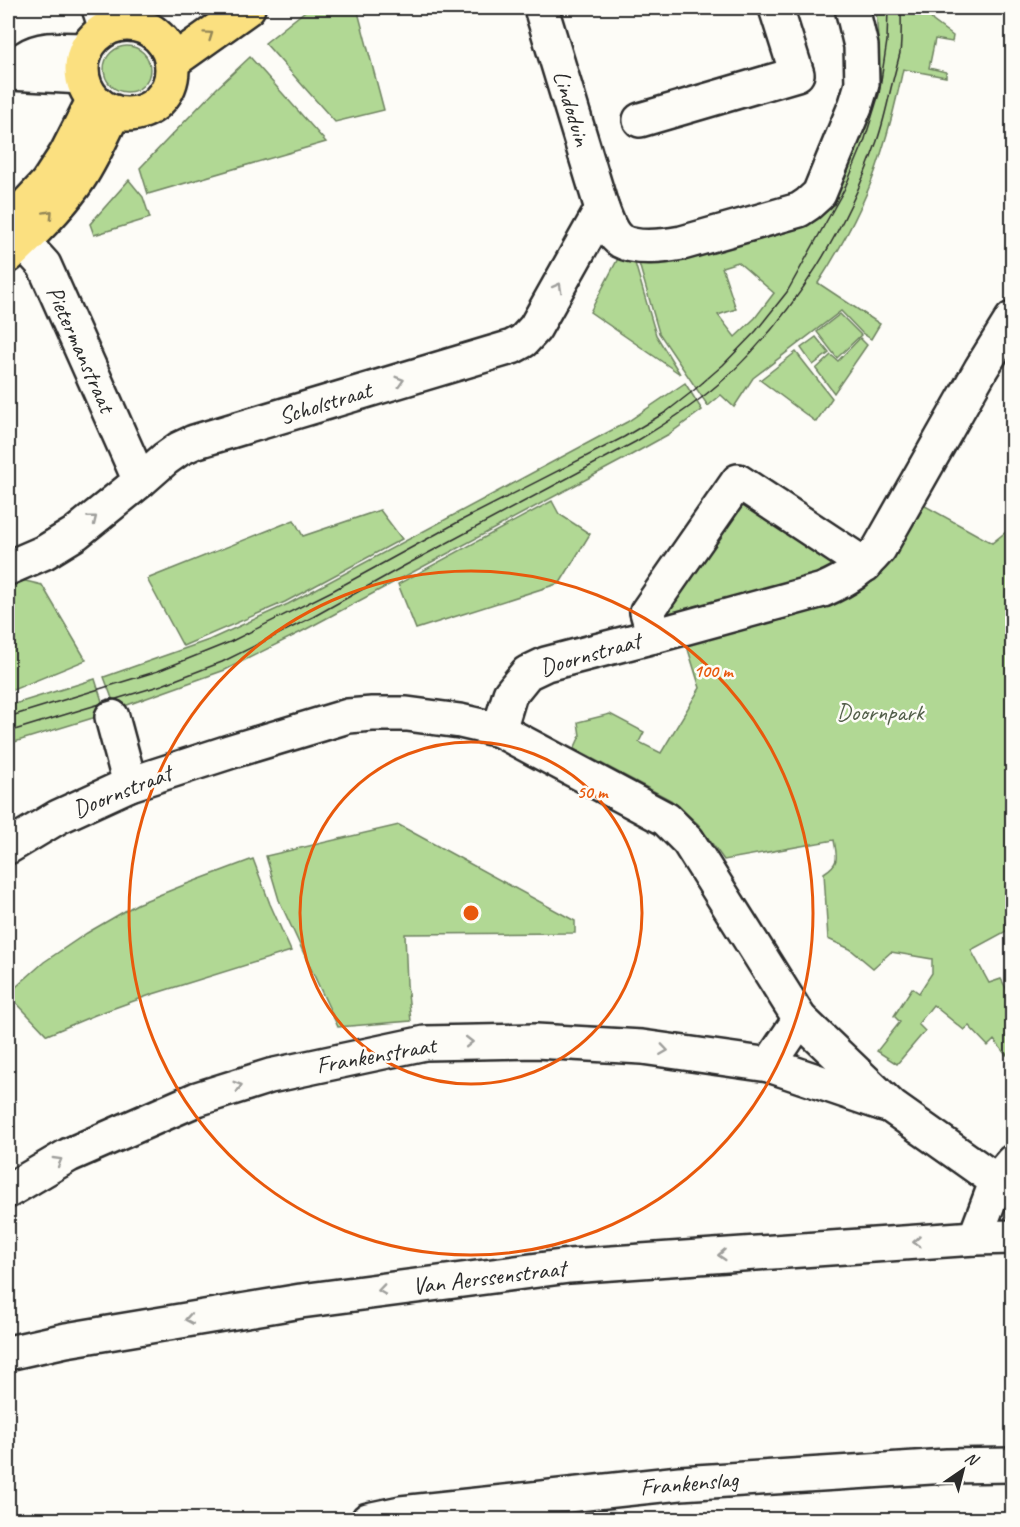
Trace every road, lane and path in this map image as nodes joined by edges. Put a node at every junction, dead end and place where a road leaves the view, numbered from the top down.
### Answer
1 (210, 8) edge
2 (248, 8) edge
3 (541, 8) edge
4 (776, 8) edge
5 (852, 8) edge
6 (165, 50) junction
7 (97, 62) edge
8 (9, 73) edge
9 (640, 120) dead end
10 (602, 209) junction
11 (11, 238) edge
12 (1012, 320) edge
13 (140, 481) junction
14 (865, 565) junction
15 (8, 568) edge
16 (654, 636) junction
17 (112, 717) dead end
18 (499, 730) junction
19 (130, 784) junction
20 (8, 847) edge
21 (800, 1019) junction
22 (769, 1065) junction
23 (892, 1107) junction
24 (1007, 1178) edge
25 (8, 1191) edge
26 (1012, 1237) edge
27 (975, 1238) junction
28 (8, 1353) edge
29 (1012, 1465) edge
30 (368, 1520) edge

1 - 6 main road
6 -> 2 main road
3 - 10 street, Lindoduin
4 - 9 street
5 - 10 street, Lindoduin
6 - 7 main road
6 - 7 main road
7 - 8 street
7 - 11 main road
13 -> 10 street, Scholstraat
11 - 13 street, Pietermanstraat
12 - 14 street, Doornstraat
15 -> 13 street, Scholstraat
14 - 16 street, Doornstraat
14 - 16 street
16 - 18 street, Doornstraat
17 - 19 street
18 - 19 street, Doornstraat
18 - 21 street
19 - 20 street, Doornstraat
21 - 22 street
21 - 23 street
22 - 23 street, Frankenstraat
25 -> 22 street, Frankenstraat
23 - 24 street
24 - 27 street
26 - 27 street, Van Aerssenstraat
27 -> 28 street, Van Aerssenstraat
29 - 30 street, Frankenslag

